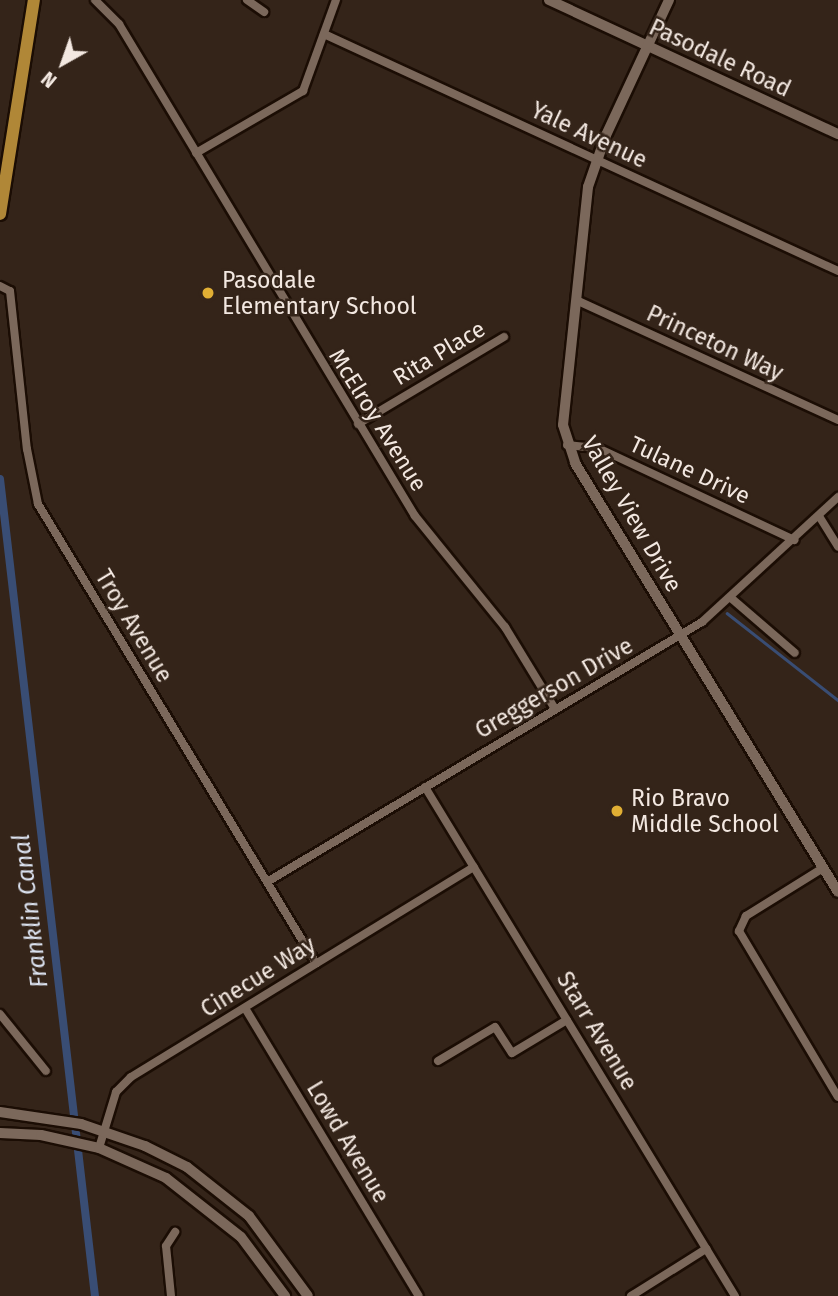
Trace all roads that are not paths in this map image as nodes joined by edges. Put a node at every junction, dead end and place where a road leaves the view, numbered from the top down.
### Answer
1 (34, 0) edge
2 (95, 0) edge
3 (247, 0) edge
4 (336, 0) edge
5 (548, 0) edge
6 (669, 0) edge
7 (264, 12) dead end
8 (324, 34) junction
9 (648, 46) junction
10 (838, 134) edge
11 (196, 153) junction
12 (596, 160) junction
13 (0, 214) edge
14 (838, 271) edge
15 (0, 286) edge
16 (576, 300) junction
17 (503, 337) dead end
18 (838, 420) edge
19 (358, 424) junction
20 (567, 445) junction
21 (838, 497) edge
22 (819, 516) junction
23 (794, 540) junction
24 (838, 547) edge
25 (732, 598) junction
26 (682, 635) junction
27 (795, 653) dead end
28 (555, 709) junction
29 (425, 787) junction
30 (474, 867) junction
31 (823, 868) junction
32 (834, 878) edge
33 (267, 882) junction
34 (838, 892) edge
35 (316, 963) junction
36 (245, 1009) junction
37 (0, 1014) edge
38 (567, 1020) junction
39 (438, 1060) dead end
40 (46, 1071) dead end
41 (838, 1097) edge
42 (0, 1112) edge
43 (103, 1130) junction
44 (0, 1133) edge
45 (99, 1148) junction
46 (175, 1232) dead end
47 (706, 1249) junction
48 (171, 1296) edge
49 (285, 1296) edge
50 (308, 1296) edge
51 (419, 1296) edge
52 (631, 1296) edge
53 (734, 1296) edge

1 - 13 main road
2 - 11 street, McElroy Avenue
3 - 7 street
4 - 8 street
5 - 9 street, Pasodale Road
6 - 9 street, Valley View Drive
8 - 11 street
8 - 12 street, Yale Avenue
9 - 10 street, Pasodale Road
9 - 12 street, Valley View Drive
11 - 19 street, McElroy Avenue
12 - 14 street, Yale Avenue
12 - 16 street, Valley View Drive
15 - 33 street, Troy Avenue
16 - 18 street, Princeton Way
16 - 20 street, Valley View Drive
17 - 19 street, Rita Place
19 - 28 street, McElroy Avenue
20 - 23 street, Tulane Drive
20 - 26 street, Valley View Drive
21 - 22 street, Greggerson Drive
22 - 23 street, Greggerson Drive
22 - 24 street
23 - 25 street, Greggerson Drive
25 - 26 street, Greggerson Drive
25 - 27 street
26 - 28 street, Greggerson Drive
26 - 31 street, Valley View Drive
28 - 29 street, Greggerson Drive
29 - 30 street, Starr Avenue
29 - 33 street, Greggerson Drive
30 - 35 street, Cinecue Way
30 - 38 street, Starr Avenue
31 - 32 street, Valley View Drive
31 - 41 street
32 - 34 street, Valley View Drive
33 - 35 street, Troy Avenue
35 - 36 street, Cinecue Way
36 - 43 street, Cinecue Way
36 - 51 street, Lowd Avenue
37 - 40 street
38 - 39 street
38 - 47 street, Starr Avenue
42 - 43 main road
43 - 45 street, Cinecue Way
43 - 50 main road
44 - 45 main road
45 - 49 main road
46 - 48 street
47 - 52 street
47 - 53 street, Starr Avenue

